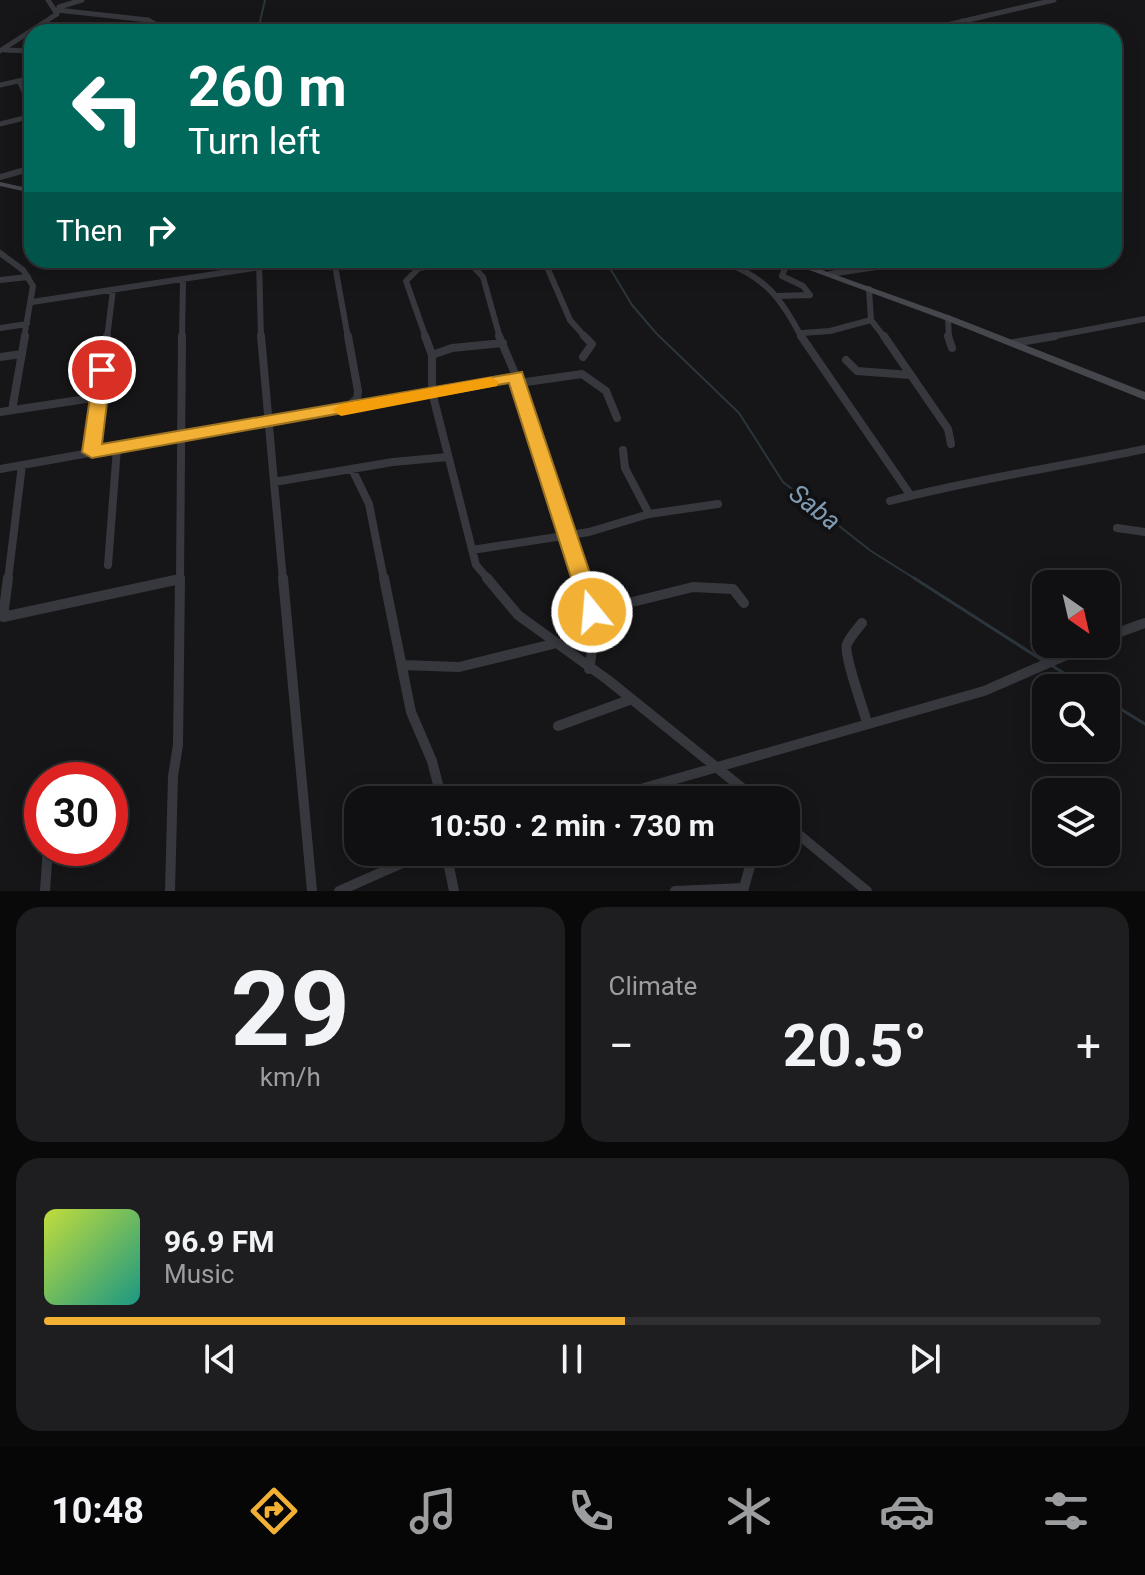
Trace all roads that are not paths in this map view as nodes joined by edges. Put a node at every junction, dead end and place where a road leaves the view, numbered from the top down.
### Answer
1 (48, 0) edge
2 (82, 0) edge
3 (1054, 0) edge
4 (56, 9) junction
5 (963, 20) junction
6 (43, 24) edge
7 (155, 24) edge
8 (948, 24) edge
9 (959, 24) edge
10 (24, 36) edge
11 (1, 50) edge
12 (24, 51) edge
13 (24, 80) edge
14 (19, 81) junction
15 (0, 85) edge
16 (24, 91) edge
17 (24, 118) edge
18 (0, 124) edge
19 (24, 170) edge
20 (0, 177) edge
21 (0, 184) edge
22 (24, 189) edge
23 (0, 253) edge
24 (239, 268) edge
25 (259, 268) edge
26 (335, 268) edge
27 (419, 268) edge
28 (475, 268) edge
29 (547, 268) edge
30 (741, 268) edge
31 (784, 268) edge
32 (812, 268) edge
33 (870, 268) edge
34 (830, 274) junction
35 (28, 277) junction
36 (183, 279) junction
37 (0, 280) edge
38 (869, 289) junction
39 (113, 290) junction
40 (778, 296) junction
41 (32, 302) junction
42 (948, 318) junction
43 (1145, 319) edge
44 (871, 320) junction
45 (27, 324) junction
46 (0, 328) edge
47 (802, 333) junction
48 (503, 343) junction
49 (1014, 343) junction
50 (952, 348) dead end
51 (22, 354) junction
52 (432, 355) junction
53 (0, 357) edge
54 (583, 357) dead end
55 (846, 360) dead end
56 (910, 375) junction
57 (517, 379) junction
58 (432, 392) junction
59 (1145, 396) edge
60 (99, 397) junction
61 (345, 409) junction
62 (12, 410) junction
63 (0, 412) edge
64 (617, 418) dead end
65 (267, 422) junction
66 (183, 437) junction
67 (951, 444) dead end
68 (117, 448) junction
69 (1145, 449) edge
70 (623, 450) dead end
71 (92, 452) junction
72 (448, 457) junction
73 (22, 465) junction
74 (0, 469) edge
75 (352, 469) junction
76 (274, 482) junction
77 (911, 496) junction
78 (890, 501) dead end
79 (718, 504) dead end
80 (649, 514) junction
81 (1117, 528) dead end
82 (1145, 532) edge
83 (566, 533) junction
84 (472, 550) junction
85 (108, 565) dead end
86 (180, 579) junction
87 (744, 603) dead end
88 (592, 612) junction
89 (862, 623) dead end
90 (1145, 623) edge
91 (1120, 632) edge
92 (553, 644) junction
93 (1060, 658) edge
94 (402, 665) junction
95 (589, 669) junction
96 (632, 699) junction
97 (867, 723) junction
98 (558, 726) dead end
99 (717, 768) junction
100 (438, 786) edge
101 (652, 786) edge
102 (740, 786) edge
103 (800, 836) edge
104 (47, 866) edge
105 (396, 866) edge
106 (448, 866) edge
107 (750, 866) edge
108 (744, 890) edge
109 (45, 891) edge
110 (170, 891) edge
111 (312, 891) edge
112 (339, 891) edge
113 (454, 891) edge
114 (675, 891) edge
115 (867, 891) edge

1 - 4 street
2 - 4 street
3 - 5 street
4 - 6 street
4 - 7 street
5 - 8 street
5 - 9 street
10 - 11 street
11 - 12 street
13 - 14 street
14 - 15 street
14 - 16 street
17 - 18 street
19 - 20 street
21 - 22 street
23 - 35 street
24 - 36 street
25 - 65 street
26 - 61 street
27 - 52 street
28 - 48 street
29 - 54 street
30 - 40 street
31 - 40 street
32 - 34 street
33 - 34 street
34 - 38 street
35 - 37 street
35 - 41 street
36 - 39 street
36 - 66 street
38 - 42 street
38 - 44 street
39 - 41 street
39 - 60 street
40 - 47 street
41 - 45 street
42 - 49 street
42 - 50 street
43 - 49 street
44 - 47 street
44 - 56 street
45 - 46 street
45 - 51 street
47 - 77 street
48 - 52 street
48 - 57 street
49 - 59 street
51 - 53 street
51 - 62 street
52 - 58 street
55 - 56 street
56 - 67 street
57 - 58 street
57 - 64 street
57 - 83 street
58 - 61 street
58 - 72 street
60 - 62 street
60 - 71 street
61 - 65 street
62 - 63 street
65 - 66 street
65 - 76 street
66 - 68 street
66 - 86 street
68 - 71 street
68 - 85 street
69 - 77 street
70 - 80 street
71 - 73 street
72 - 75 street
72 - 84 street
73 - 74 street
73 - 86 street
75 - 76 street
75 - 94 street
76 - 111 street
77 - 78 street
79 - 80 street
80 - 83 street
81 - 82 street
83 - 84 street
83 - 88 street
84 - 92 street
86 - 110 street
87 - 88 street
88 - 95 street
89 - 97 street
90 - 91 street
92 - 94 street
92 - 95 street
93 - 97 street
94 - 100 street
95 - 96 street
96 - 98 street
96 - 99 street
97 - 99 street
99 - 101 street
99 - 102 street
103 - 115 street
104 - 109 street
105 - 112 street
106 - 113 street
107 - 108 street
108 - 114 street

